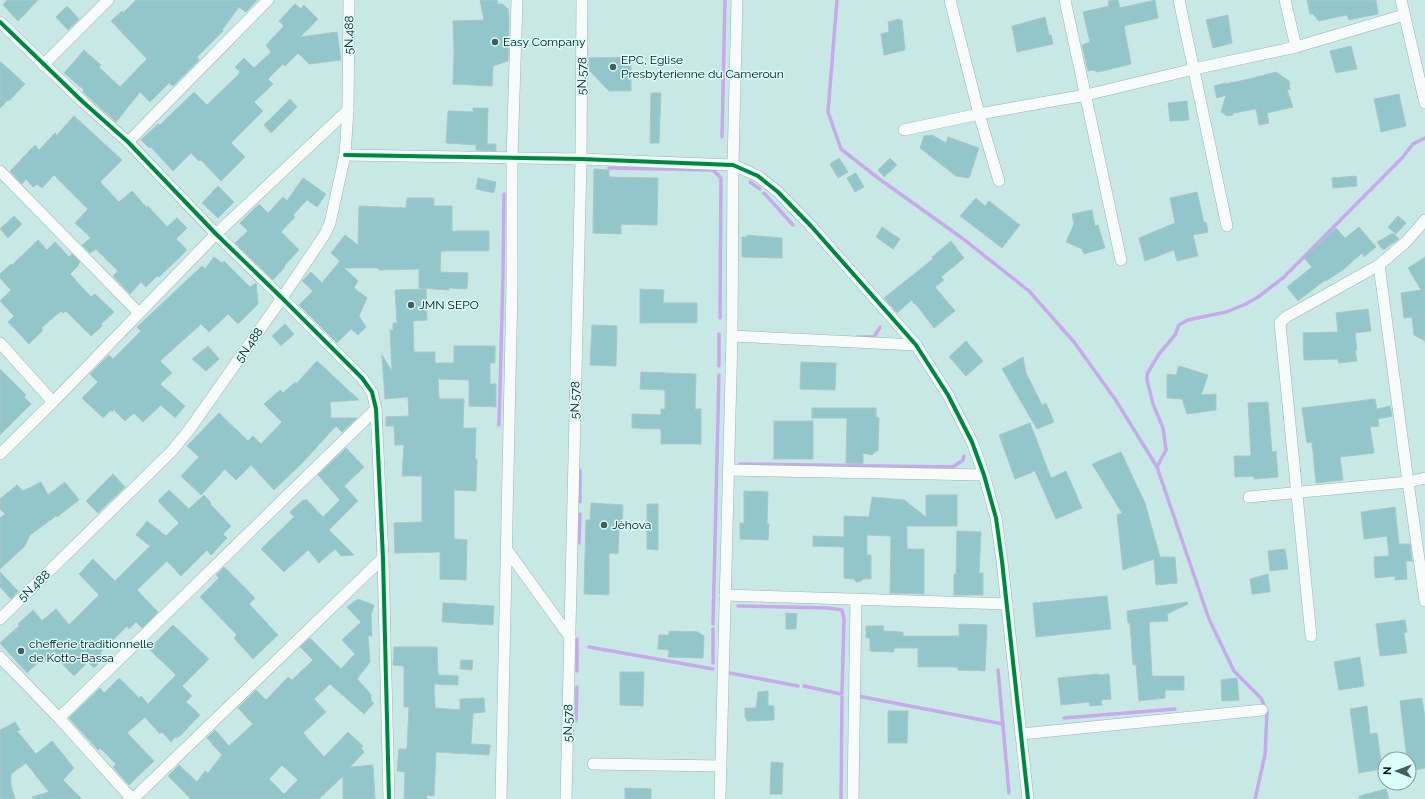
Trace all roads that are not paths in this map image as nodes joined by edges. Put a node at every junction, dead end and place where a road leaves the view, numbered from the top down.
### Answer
1 (108, 0) edge
2 (268, 0) edge
3 (349, 0) edge
4 (517, 0) edge
5 (582, 0) edge
6 (737, 0) edge
7 (950, 0) edge
8 (1065, 0) edge
9 (1179, 0) edge
10 (1285, 0) edge
11 (1401, 0) edge
12 (1404, 15) junction
13 (0, 22) edge
14 (1296, 47) junction
15 (43, 65) junction
16 (1194, 69) junction
17 (1086, 95) junction
18 (1425, 103) edge
19 (348, 110) junction
20 (978, 114) junction
21 (904, 130) dead end
22 (128, 142) junction
23 (345, 155) junction
24 (512, 158) junction
25 (581, 159) junction
26 (733, 165) junction
27 (0, 171) edge
28 (998, 181) dead end
29 (1425, 220) edge
30 (1227, 226) dead end
31 (216, 234) junction
32 (1121, 260) dead end
33 (1379, 265) junction
34 (282, 298) junction
35 (139, 313) junction
36 (732, 336) junction
37 (0, 343) edge
38 (916, 345) junction
39 (53, 402) junction
40 (376, 409) junction
41 (0, 454) edge
42 (729, 470) junction
43 (984, 475) junction
44 (1425, 478) edge
45 (1408, 482) junction
46 (1297, 493) junction
47 (1249, 497) dead end
48 (507, 550) junction
49 (383, 558) junction
50 (726, 595) junction
51 (856, 599) junction
52 (1425, 601) edge
53 (1007, 604) junction
54 (0, 619) edge
55 (1311, 636) dead end
56 (570, 637) junction
57 (0, 657) edge
58 (1262, 710) dead end
59 (59, 718) junction
60 (1021, 734) junction
61 (593, 764) dead end
62 (721, 766) junction
63 (132, 799) edge
64 (389, 799) edge
65 (501, 799) edge
66 (566, 799) edge
67 (720, 799) edge
68 (853, 799) edge
69 (1028, 799) edge

1 - 15 street
2 - 22 street
3 - 19 street, 5N.488
4 - 24 street
5 - 25 street, 5N.578
6 - 26 street
7 - 20 street
8 - 17 street
9 - 16 street
10 - 14 street
11 - 12 street
12 - 14 street
12 - 18 street
13 - 15 street
14 - 16 street
15 - 22 street
16 - 17 street
16 - 30 street
17 - 20 street
17 - 32 street
19 - 23 street, 5N.488
19 - 31 street
20 - 21 street
20 - 28 street
22 - 31 street
23 - 24 street
23 - 34 street, 5N.488
24 - 25 street
24 - 48 street
25 - 26 street
25 - 56 street, 5N.578
26 - 36 street
26 - 38 street
27 - 35 street
29 - 33 street
31 - 34 street
31 - 35 street
33 - 45 street
33 - 46 street
34 - 40 street
34 - 54 street, 5N.488
35 - 39 street
36 - 38 street
36 - 42 street
37 - 39 street
38 - 43 street
39 - 41 street
40 - 49 street
40 - 59 street
42 - 43 street
42 - 50 street
43 - 53 street
44 - 45 street
45 - 46 street
45 - 52 street
46 - 47 street
46 - 55 street
48 - 56 street
48 - 65 street
49 - 63 street
49 - 64 street
50 - 51 street
50 - 62 street
51 - 53 street
51 - 68 street
53 - 60 street
56 - 66 street, 5N.578
57 - 59 street
58 - 60 street
59 - 63 street
60 - 69 street
61 - 62 street
62 - 67 street

